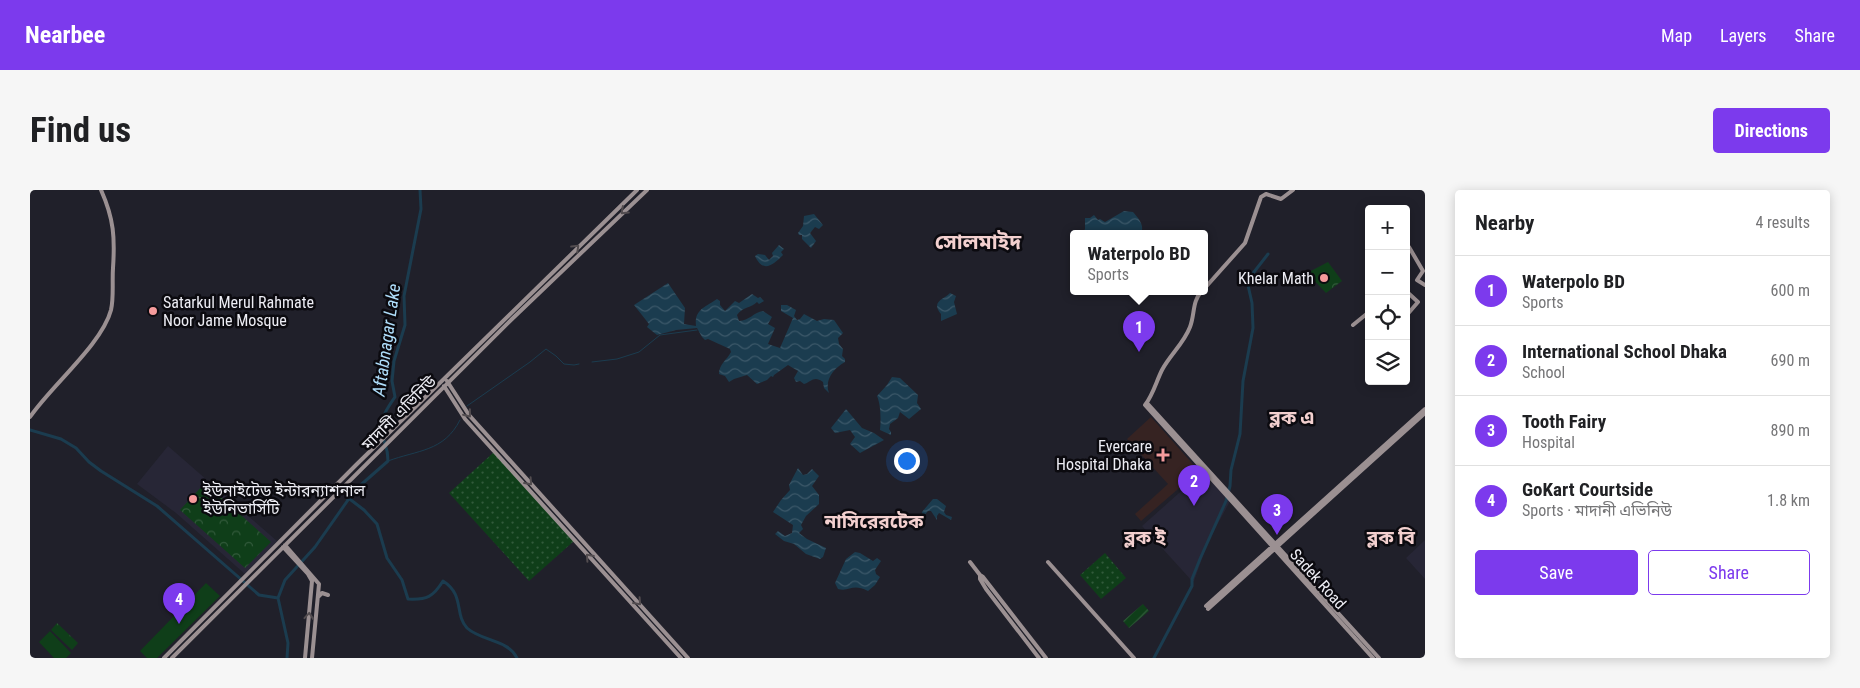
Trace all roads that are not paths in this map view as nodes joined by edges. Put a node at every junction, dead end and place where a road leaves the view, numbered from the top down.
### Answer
1 (101, 190) edge
2 (637, 190) edge
3 (647, 190) edge
4 (1292, 190) edge
5 (605, 220) junction
6 (610, 224) junction
7 (1410, 249) edge
8 (1208, 285) edge
9 (1425, 285) edge
10 (1199, 295) edge
11 (1410, 295) edge
12 (1410, 311) edge
13 (1365, 315) edge
14 (1353, 324) dead end
15 (500, 327) junction
16 (447, 380) junction
17 (443, 384) junction
18 (1425, 409) edge
19 (1425, 414) edge
20 (30, 417) edge
21 (382, 440) junction
22 (386, 443) junction
23 (497, 446) junction
24 (494, 452) junction
25 (284, 546) junction
26 (1275, 547) junction
27 (970, 562) dead end
28 (1048, 562) dead end
29 (309, 573) junction
30 (980, 575) junction
31 (328, 595) dead end
32 (318, 599) junction
33 (1207, 607) dead end
34 (164, 658) edge
35 (172, 658) edge
36 (305, 658) edge
37 (312, 658) edge
38 (681, 658) edge
39 (688, 658) edge
40 (1039, 658) edge
41 (1046, 658) edge
42 (1134, 658) edge
43 (1373, 658) edge
44 (1379, 658) edge

1 - 20 street
2 - 5 street, মাদানী এভিনিউ
3 -> 6 street, মাদানী এভিনিউ
4 - 8 street
5 - 6 street
15 -> 5 street, মাদানী এভিনিউ
6 - 15 street, মাদানী এভিনিউ
7 - 9 street
10 - 26 street
11 - 12 street
13 - 14 street
15 - 16 street, মাদানী এভিনিউ
16 - 17 street, মাদানী এভিনিউ
16 -> 23 street
17 - 21 street, মাদানী এভিনিউ
17 - 22 street, মাদানী এভিনিউ
17 - 24 street
18 - 26 street
19 - 26 street
21 - 22 street
21 - 34 street, মাদানী এভিনিউ
22 - 25 street, মাদানী এভিনিউ
23 - 24 street
23 -> 39 street
38 -> 24 street
25 - 29 street
25 - 35 street, মাদানী এভিনিউ
26 - 33 street
26 - 43 street, Sadek Road
26 - 44 street
27 - 30 street
28 - 42 street
29 - 32 street
36 -> 29 street
30 - 40 street
30 - 41 street
31 - 32 street
32 - 37 street

